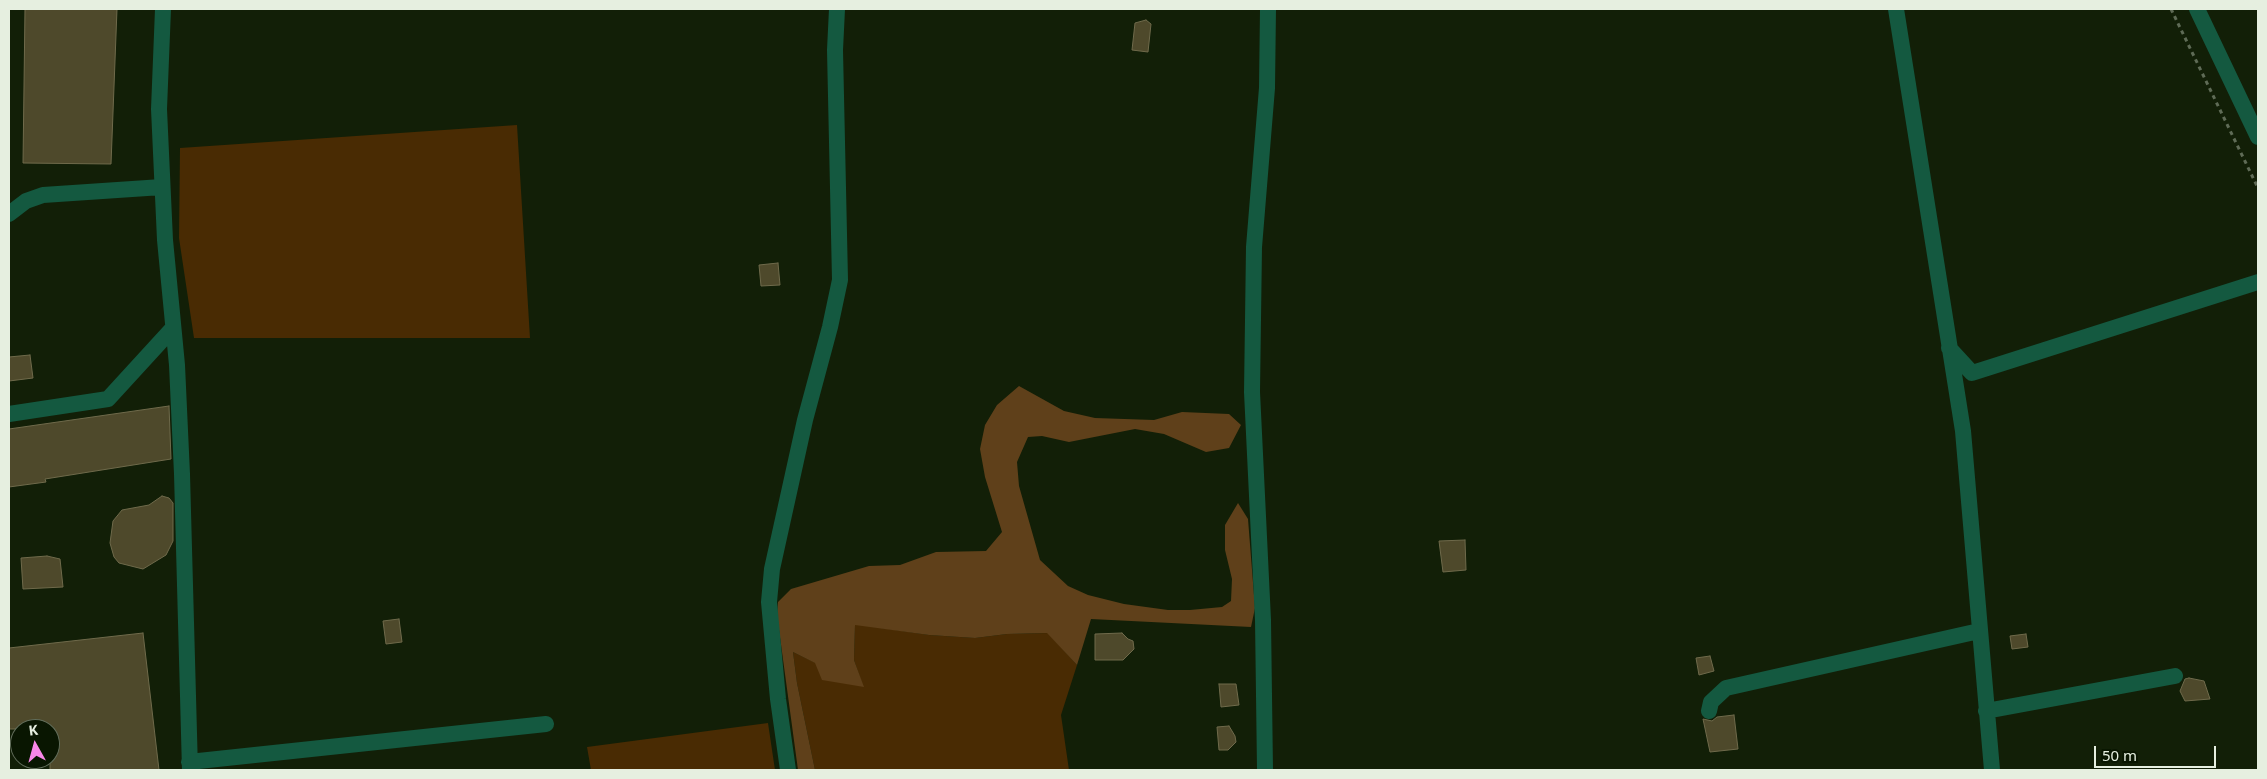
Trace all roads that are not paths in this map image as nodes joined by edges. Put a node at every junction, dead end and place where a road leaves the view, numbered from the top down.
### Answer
1 (163, 9) edge
2 (837, 9) edge
3 (1268, 9) edge
4 (1896, 9) edge
5 (2197, 9) edge
6 (2258, 137) edge
7 (162, 188) junction
8 (9, 214) edge
9 (2258, 282) edge
10 (174, 328) junction
11 (1949, 348) junction
12 (9, 414) edge
13 (1980, 631) junction
14 (2175, 676) dead end
15 (1709, 711) dead end
16 (1986, 711) junction
17 (546, 724) dead end
18 (189, 766) edge
19 (788, 770) edge
20 (1264, 770) edge
21 (1992, 770) edge

1 - 7 street
2 - 19 street
3 - 20 street
4 - 11 street
5 - 6 street
7 - 8 street
7 - 10 street
9 - 11 street
10 - 12 street
10 - 18 street
11 - 13 street
13 - 15 street
13 - 16 street
14 - 16 street
16 - 21 street
17 - 18 street

